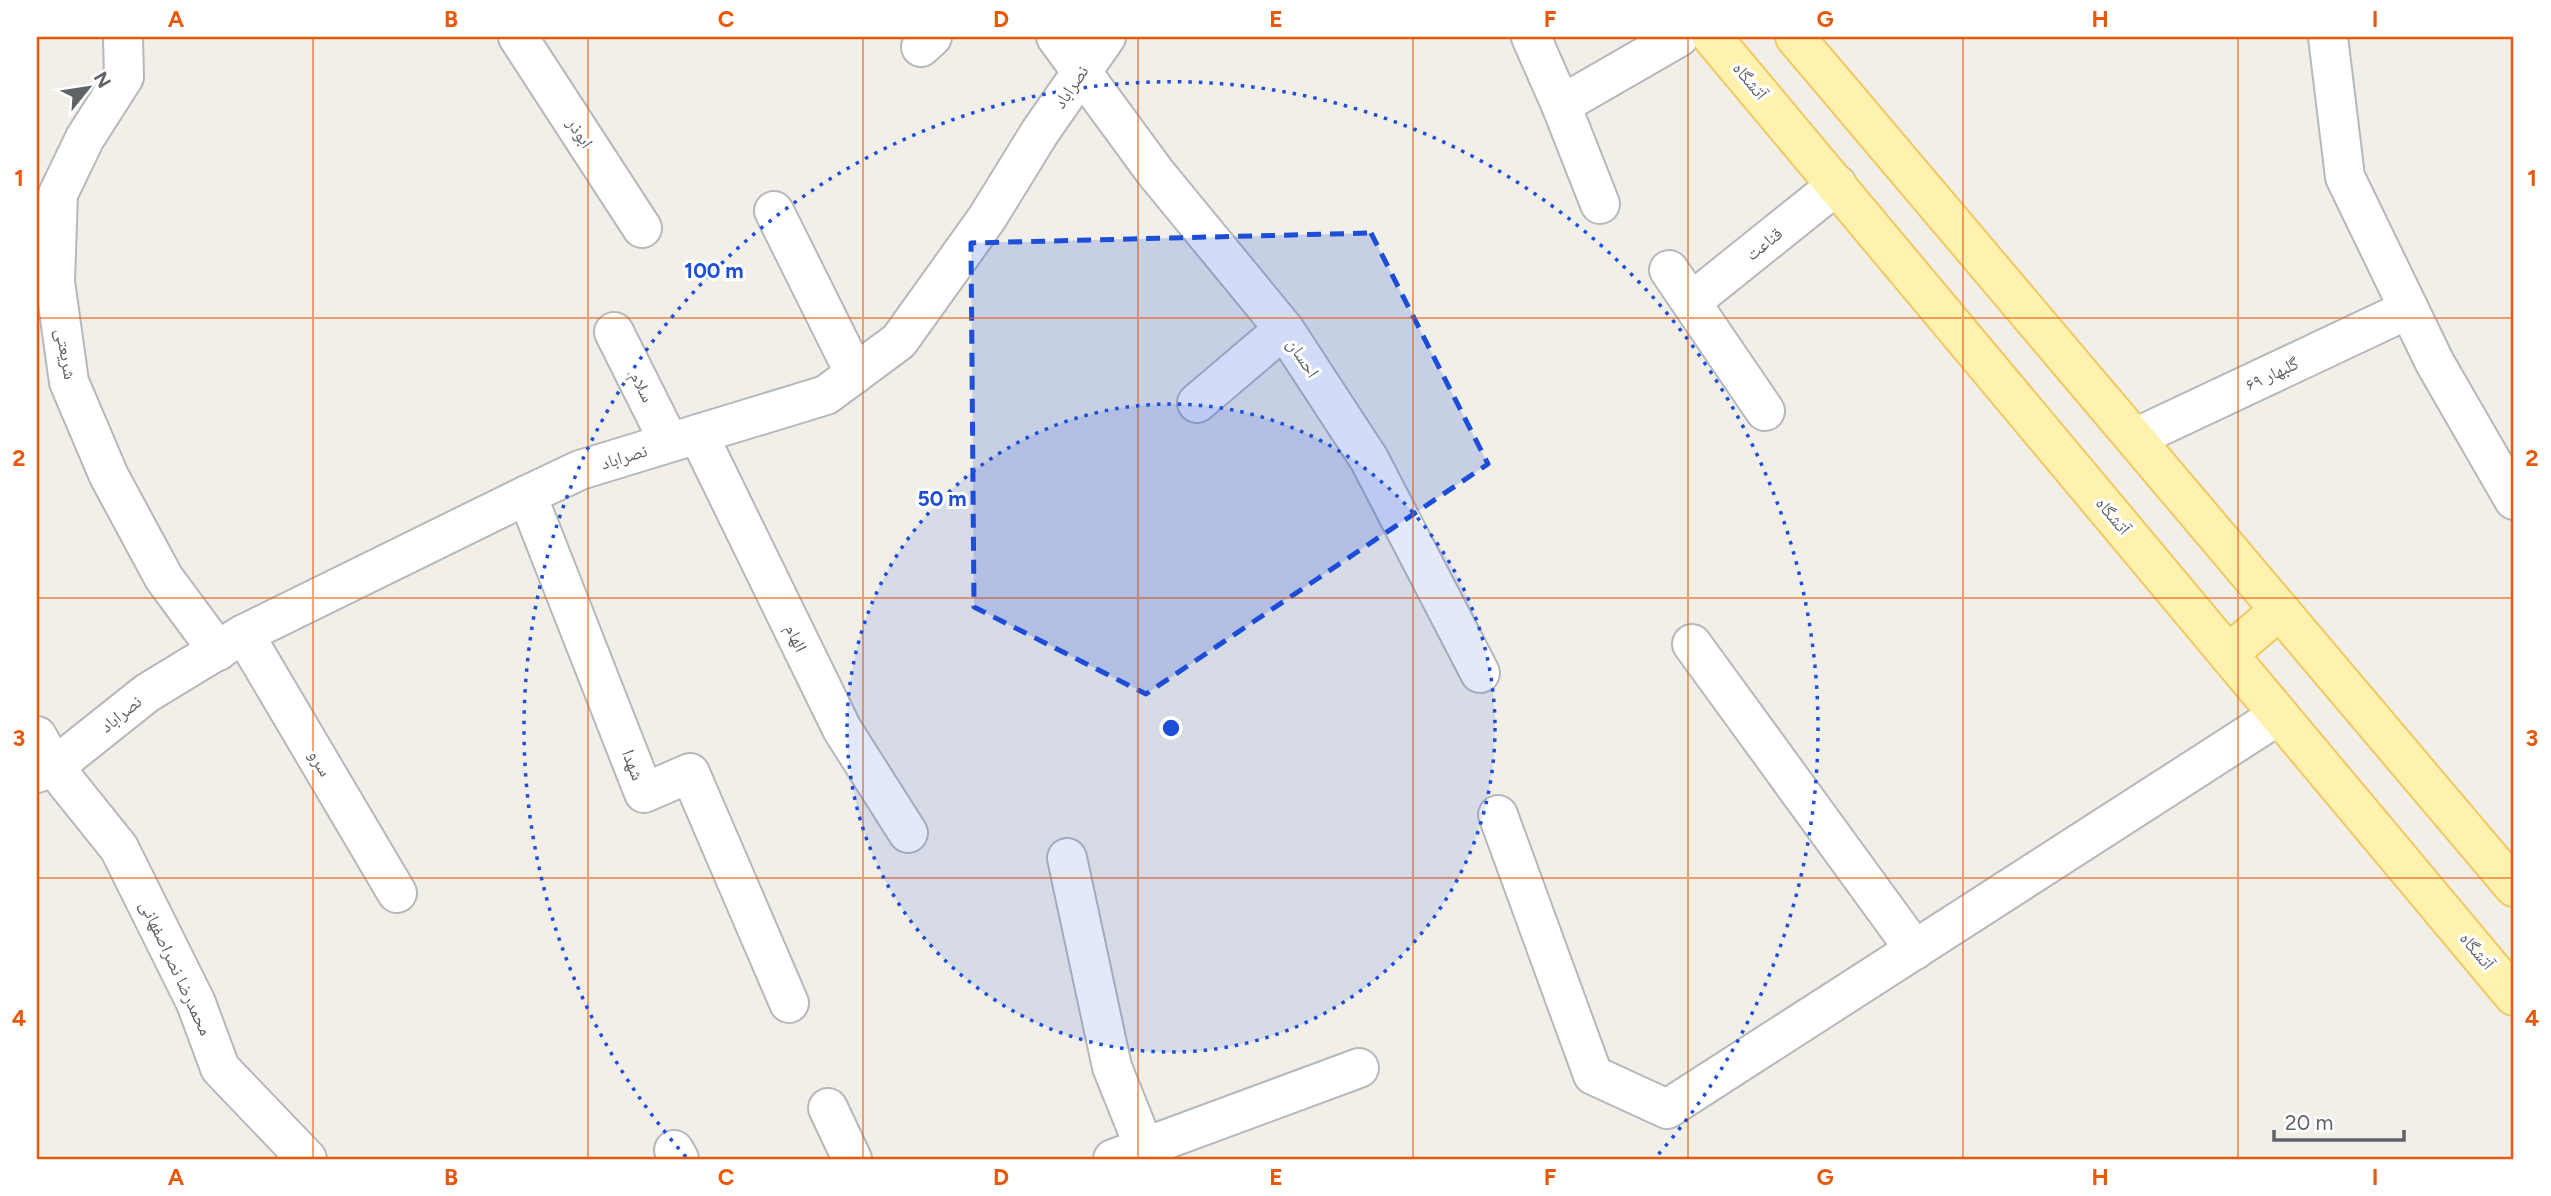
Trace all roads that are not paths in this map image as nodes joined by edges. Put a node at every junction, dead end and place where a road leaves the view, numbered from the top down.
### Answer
1 (123, 37) edge
2 (518, 37) edge
3 (1056, 37) edge
4 (1106, 37) edge
5 (1531, 37) edge
6 (1679, 37) edge
7 (1712, 37) edge
8 (1796, 37) edge
9 (2328, 37) edge
10 (1082, 71) junction
11 (1561, 106) junction
12 (1837, 185) junction
13 (1600, 204) dead end
14 (774, 211) dead end
15 (642, 228) dead end
16 (1669, 270) dead end
17 (1690, 302) junction
18 (2409, 309) junction
19 (1284, 329) junction
20 (614, 331) dead end
21 (51, 358) edge
22 (855, 374) junction
23 (1197, 403) dead end
24 (1765, 411) dead end
25 (684, 438) junction
26 (2135, 438) junction
27 (527, 495) junction
28 (2514, 500) edge
29 (2280, 610) junction
30 (231, 642) junction
31 (1692, 644) dead end
32 (2228, 654) junction
33 (1480, 673) dead end
34 (2280, 715) junction
35 (43, 759) edge
36 (1498, 815) dead end
37 (908, 833) dead end
38 (1067, 858) dead end
39 (2514, 887) edge
40 (397, 893) dead end
41 (1915, 950) junction
42 (2514, 996) edge
43 (789, 1003) dead end
44 (1359, 1068) dead end
45 (828, 1108) dead end
46 (1135, 1155) edge
47 (307, 1159) edge
48 (852, 1159) edge

1 - 21 street, شریعتی
2 - 15 street, ابوذر
3 - 10 street, احسان
4 - 10 street, نصراباد
5 - 11 street
6 - 11 street
7 - 12 main road, آتشگاه
8 - 26 main road
9 - 18 street
10 - 19 street, احسان
10 - 22 street, نصراباد
11 - 13 street
12 - 17 street, قناعت
12 - 32 main road, آتشگاه
14 - 22 street
16 - 17 street
17 - 24 street
18 - 26 street, ۶۹ گلبهار
18 - 28 street
19 - 23 street
19 - 33 street, احسان
20 - 25 street, سلام
21 - 30 street, شریعتی
22 - 25 street, نصراباد
25 - 27 street, نصراباد
25 - 37 street, الهام
26 - 29 main road
27 - 30 street, نصراباد
27 - 43 street, شهدا
29 - 32 main road
29 - 39 main road
30 - 35 street, نصراباد
30 - 40 street, سرو
31 - 41 street
32 - 34 main road, آتشگاه
34 - 41 street
34 - 42 main road, آتشگاه
35 - 47 street, محمدرضا نصراصفهانی
36 - 41 street
38 - 46 street
44 - 46 street
45 - 48 street

